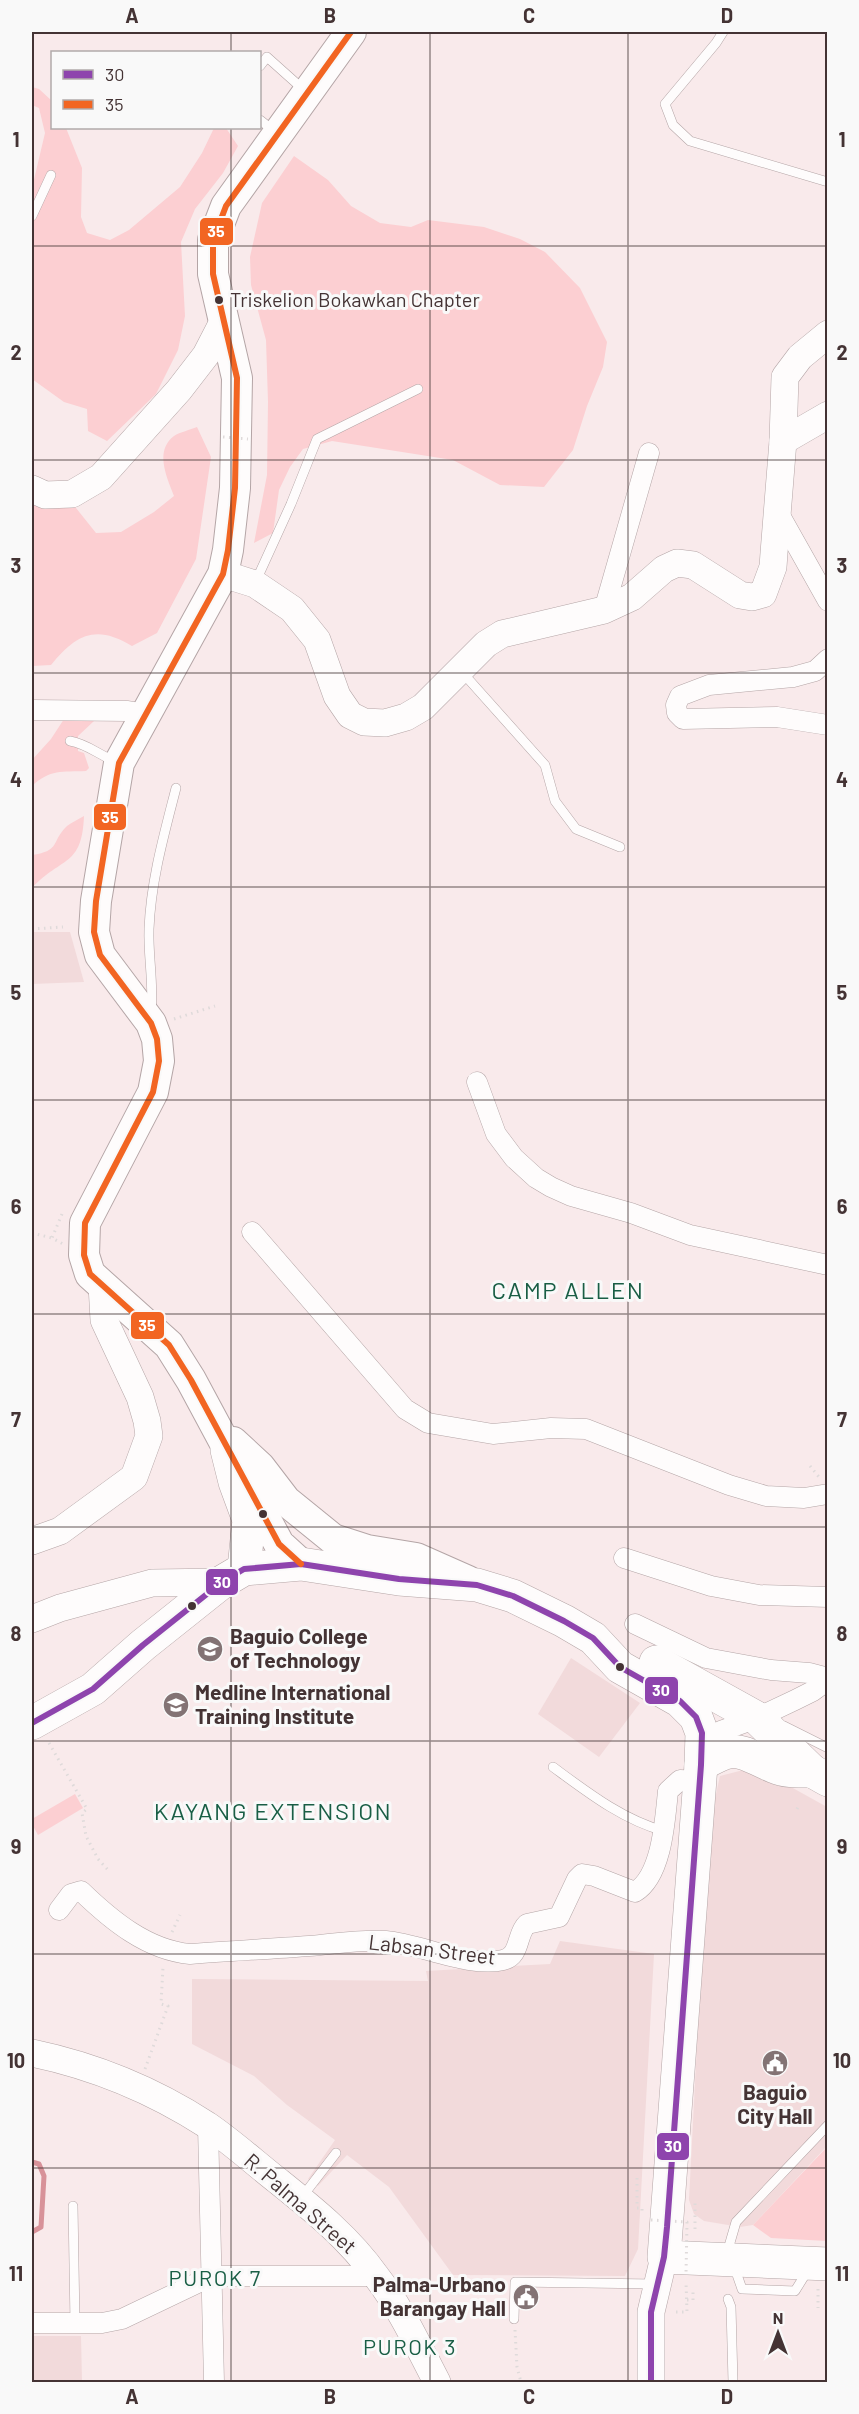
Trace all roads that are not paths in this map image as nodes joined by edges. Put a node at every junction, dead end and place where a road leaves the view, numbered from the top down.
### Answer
1 (351, 32) edge
2 (723, 32) edge
3 (261, 65) edge
4 (306, 93) junction
5 (269, 127) edge
6 (51, 176) dead end
7 (828, 182) edge
8 (32, 216) edge
9 (223, 322) junction
10 (828, 334) edge
11 (418, 389) dead end
12 (828, 415) edge
13 (783, 441) junction
14 (649, 453) dead end
15 (32, 489) edge
16 (778, 512) junction
17 (223, 574) junction
18 (255, 584) junction
19 (828, 601) edge
20 (604, 610) junction
21 (828, 659) edge
22 (461, 670) junction
23 (32, 710) edge
24 (146, 714) junction
25 (828, 725) edge
26 (70, 741) dead end
27 (119, 763) junction
28 (176, 788) dead end
29 (621, 847) dead end
30 (160, 1022) junction
31 (477, 1082) dead end
32 (252, 1232) dead end
33 (828, 1265) edge
34 (102, 1285) junction
35 (221, 1438) junction
36 (828, 1494) edge
37 (32, 1540) edge
38 (624, 1558) dead end
39 (301, 1564) junction
40 (233, 1575) junction
41 (477, 1585) junction
42 (828, 1597) edge
43 (32, 1619) edge
44 (635, 1624) dead end
45 (593, 1638) junction
46 (824, 1685) edge
47 (757, 1718) junction
48 (39, 1732) edge
49 (701, 1764) junction
50 (822, 1766) edge
51 (553, 1767) dead end
52 (664, 1831) junction
53 (59, 1910) dead end
54 (32, 2053) edge
55 (828, 2125) edge
56 (208, 2126) junction
57 (336, 2153) dead end
58 (301, 2199) junction
59 (73, 2206) dead end
60 (729, 2261) junction
61 (669, 2272) junction
62 (819, 2274) edge
63 (212, 2276) junction
64 (377, 2276) junction
65 (728, 2299) dead end
66 (514, 2319) road end
67 (32, 2323) edge
68 (75, 2323) junction
69 (213, 2382) edge
70 (437, 2382) edge
71 (651, 2382) edge
72 (733, 2382) edge

1 - 4 main road
2 - 7 lane
3 - 4 lane
4 - 5 main road
5 - 9 main road
6 - 8 lane
9 - 15 street
9 - 17 main road
10 - 13 street
11 - 18 lane
12 - 13 street
13 - 16 street
14 - 20 street
16 - 19 street
16 - 20 street
17 - 18 street
17 - 24 main road
18 - 22 street
20 - 22 street
21 - 25 street
22 - 29 lane
23 - 24 street
24 - 27 main road
26 - 27 lane
27 - 30 main road
28 - 30 lane
30 - 34 main road
31 - 33 street
32 - 36 street
34 - 35 main road
34 - 37 street
35 - 39 main road
35 - 40 highway
35 - 41 main road
38 - 42 street
39 - 40 highway
39 - 41 highway
40 - 43 street
40 - 48 highway
41 - 45 highway
44 - 46 street
45 - 47 highway
45 - 49 highway
46 - 47 street
47 - 49 street
47 - 50 highway
49 - 50 highway
49 - 52 street, Labsan Street
49 - 61 highway
51 - 52 lane
52 - 53 street, Labsan Street
54 - 56 street, R. Palma Street
55 - 60 lane
56 - 58 street, R. Palma Street
56 - 63 street
57 - 58 lane
58 - 64 street, R. Palma Street
59 - 68 lane
60 - 61 highway
60 - 62 highway
61 - 66 lane
61 - 71 street
63 - 64 street
63 - 68 street
63 - 69 street
64 - 70 street, R. Palma Street
65 - 72 lane
67 - 68 street

